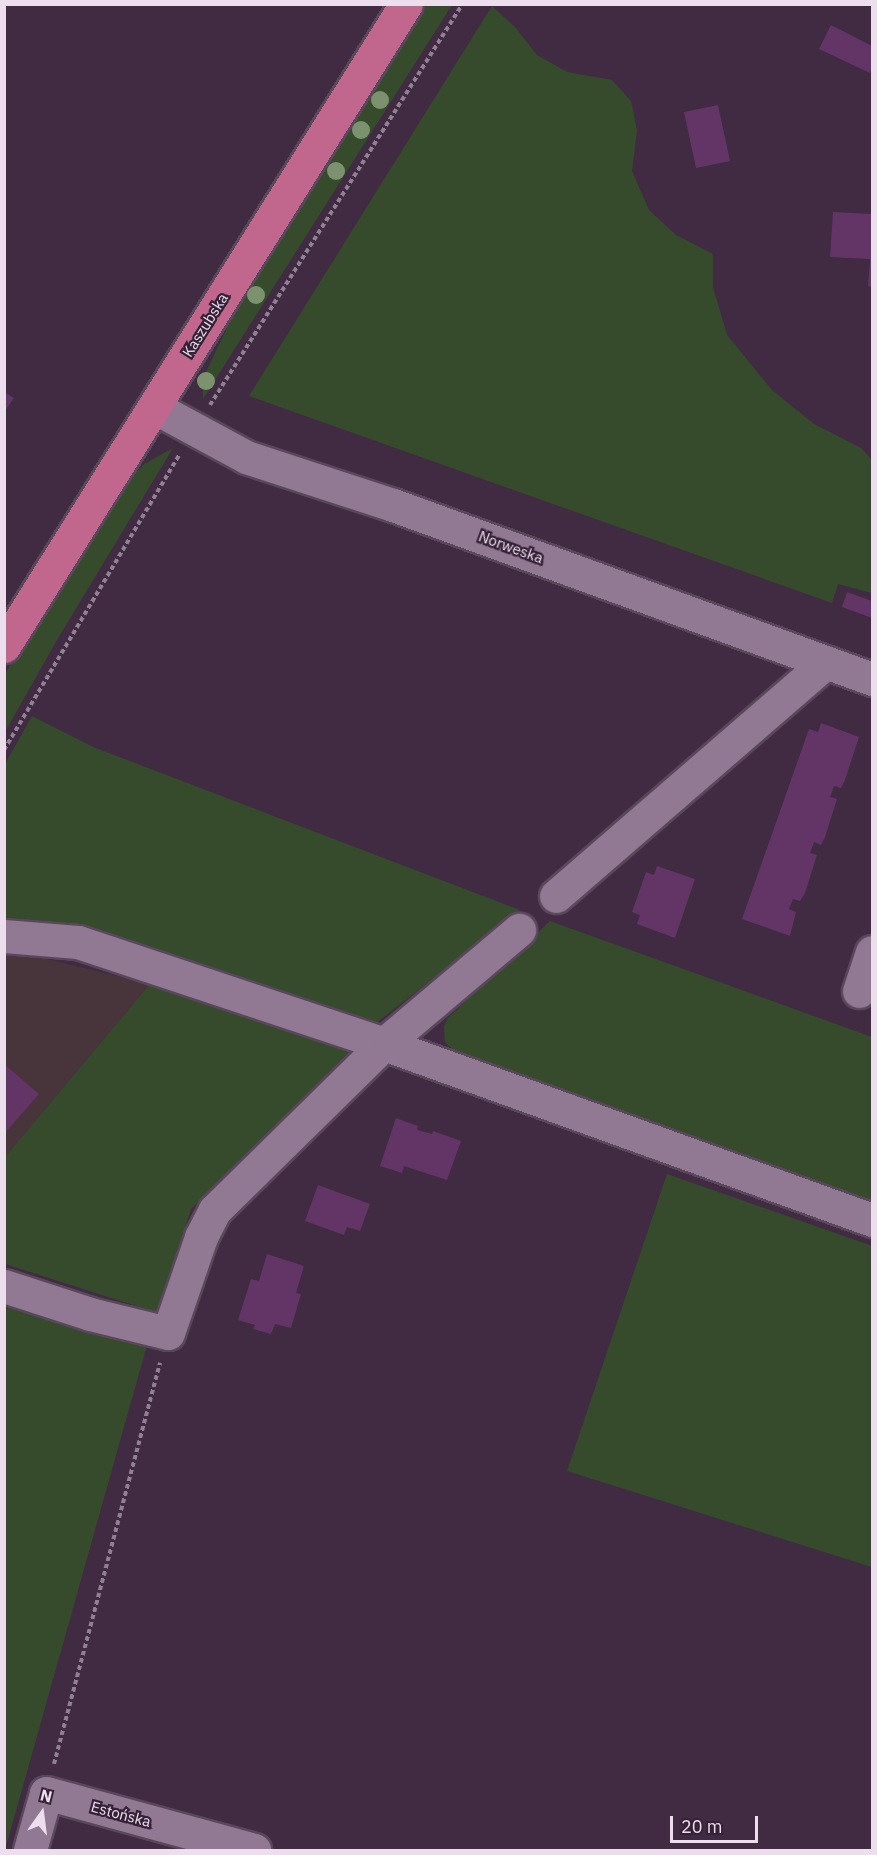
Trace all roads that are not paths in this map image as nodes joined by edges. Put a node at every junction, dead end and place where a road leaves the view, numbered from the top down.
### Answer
1 (406, 4) edge
2 (154, 407) junction
3 (4, 646) edge
4 (826, 662) junction
5 (873, 679) edge
6 (556, 896) dead end
7 (519, 930) dead end
8 (4, 936) edge
9 (873, 952) edge
10 (859, 991) dead end
11 (384, 1044) junction
12 (873, 1220) edge
13 (4, 1286) edge
14 (30, 1851) edge
15 (254, 1851) edge

1 - 2 main road, Kaszubska
2 - 3 main road, Kaszubska
2 - 4 street, Norweska
4 - 5 street, Norweska
4 - 6 street
7 - 11 street
8 - 11 street
9 - 10 street
11 - 12 street
11 - 13 street
14 - 15 street, Estońska

